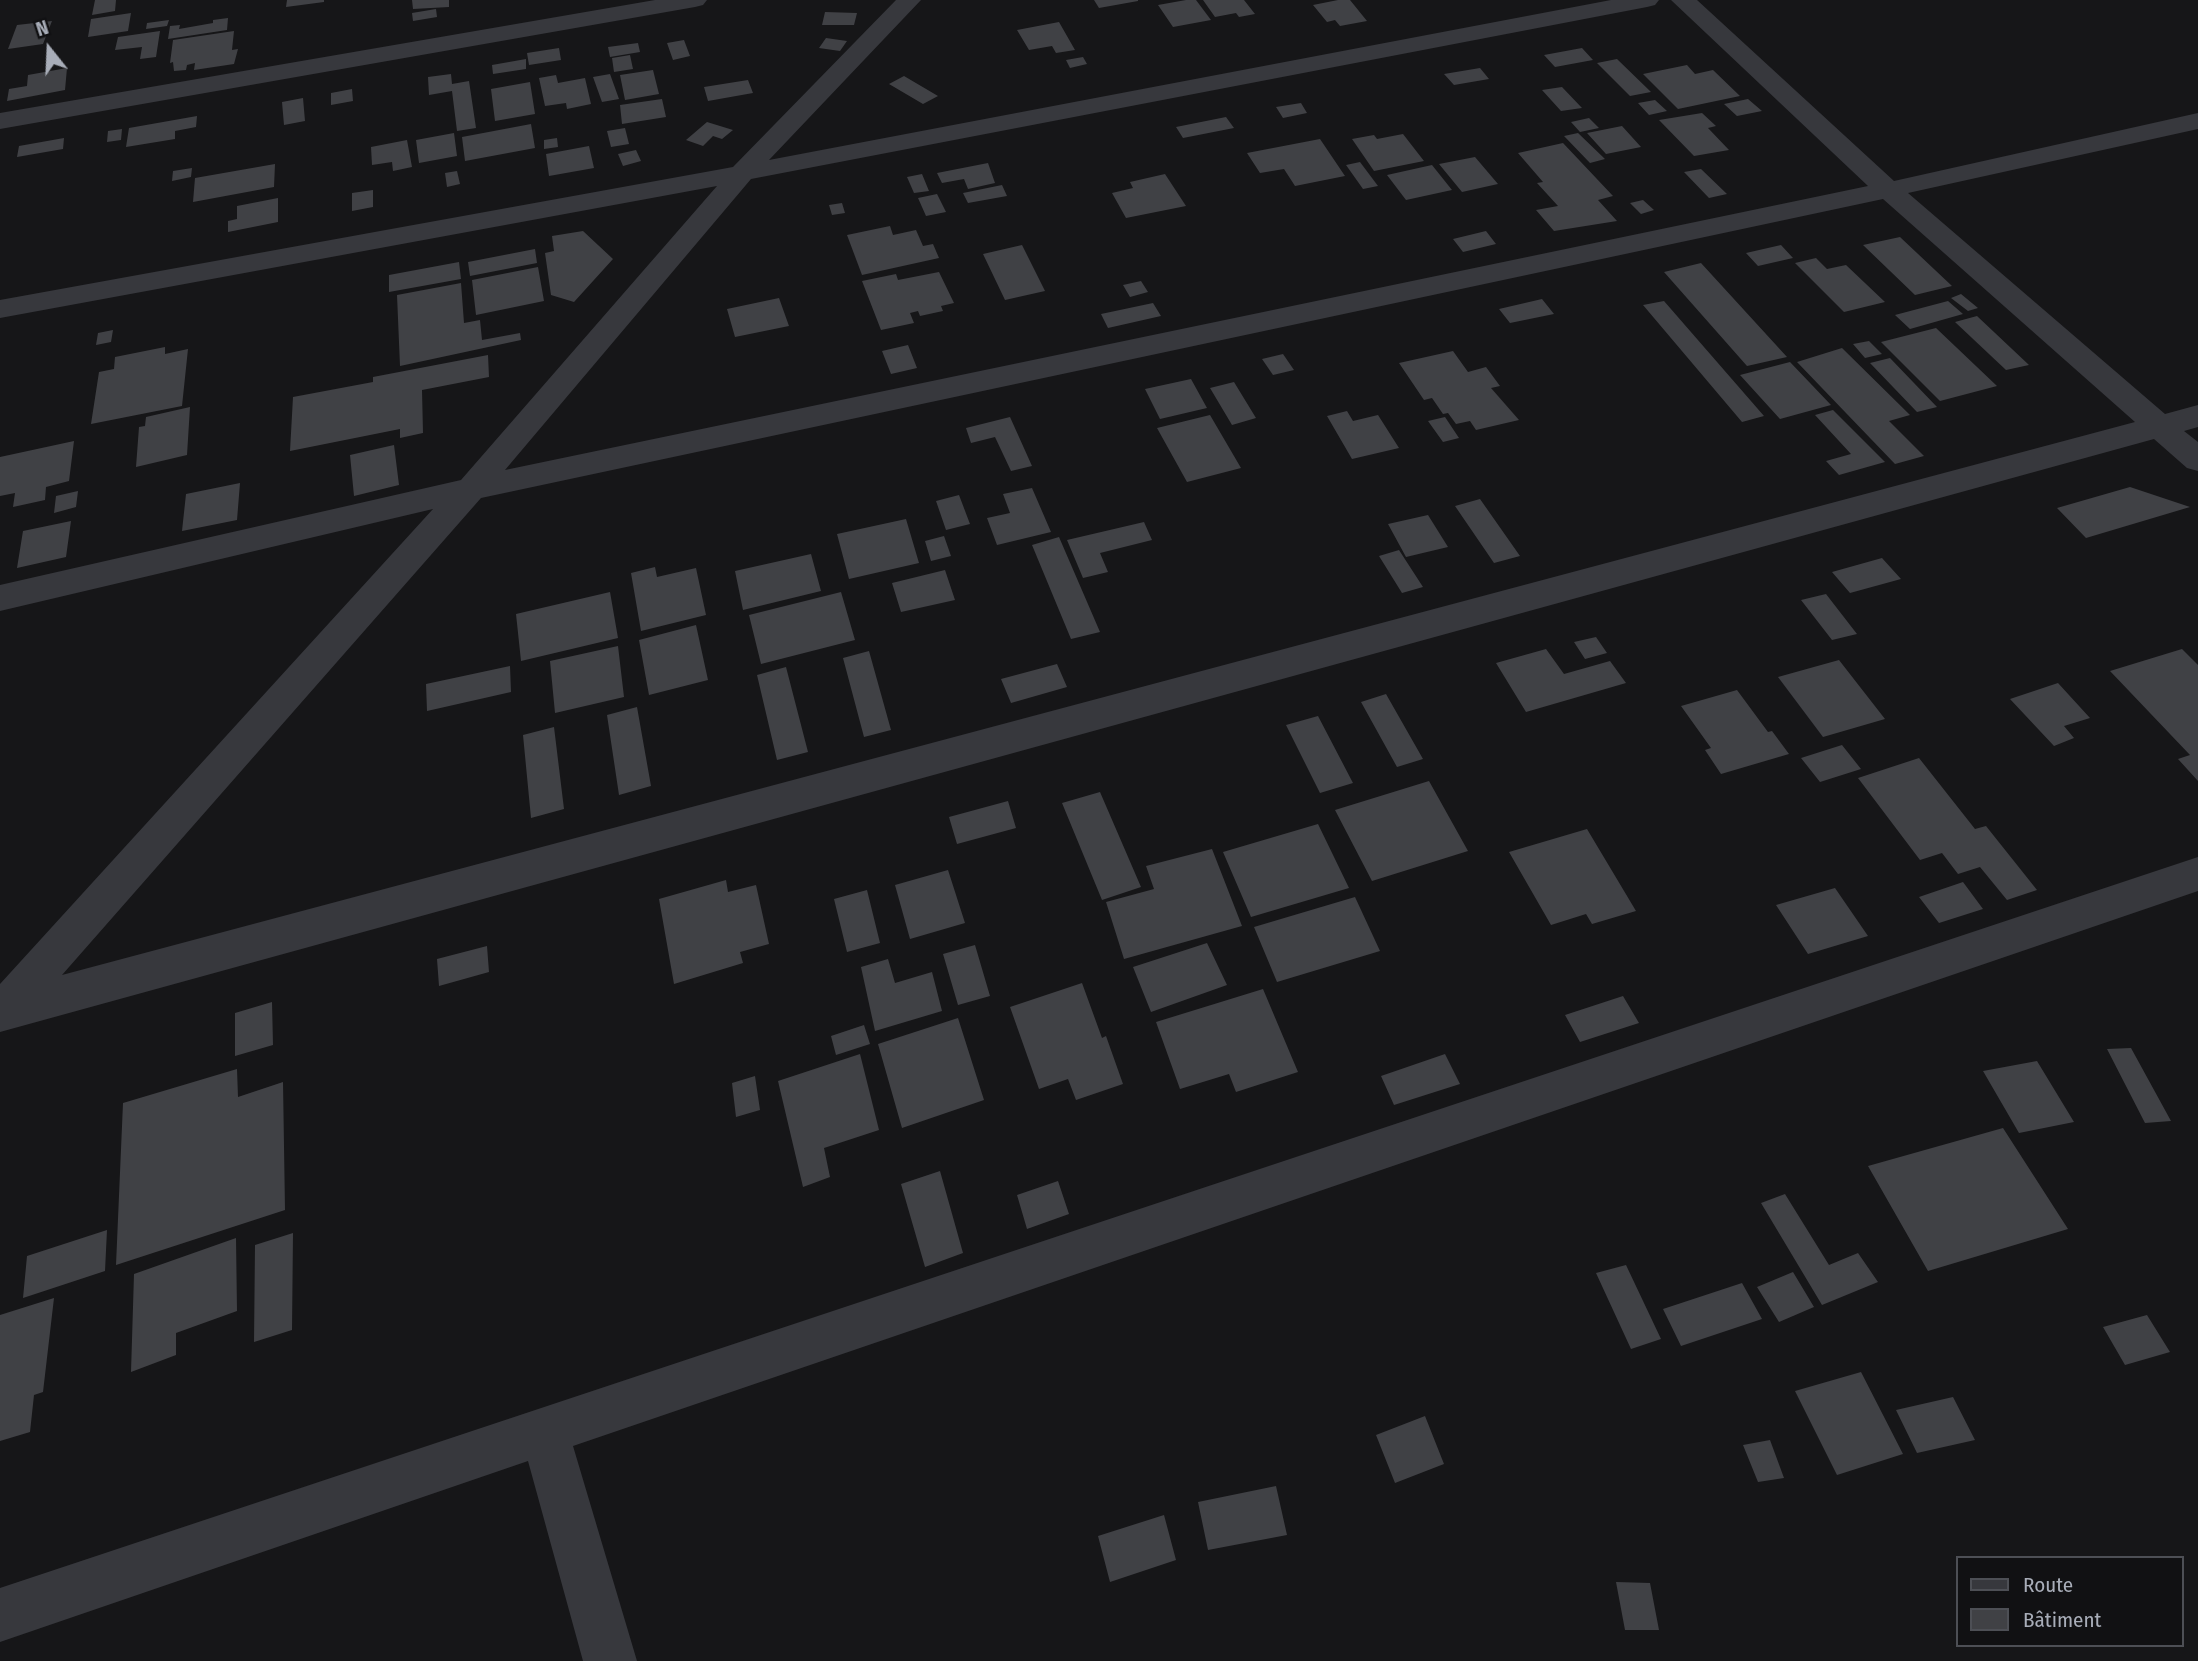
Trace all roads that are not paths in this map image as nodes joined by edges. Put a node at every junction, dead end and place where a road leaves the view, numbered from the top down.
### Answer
1 (695, 0) edge
2 (909, 0) edge
3 (1647, 0) edge
4 (1683, 0) edge
5 (0, 121) edge
6 (2198, 121) edge
7 (742, 173) junction
8 (1888, 190) junction
9 (0, 309) edge
10 (2198, 416) edge
11 (2159, 425) junction
12 (2198, 460) edge
13 (471, 489) junction
14 (0, 598) edge
15 (2198, 874) edge
16 (2, 1012) edge
17 (544, 1432) junction
18 (0, 1615) edge
19 (610, 1661) edge

1 - 5 street
2 - 7 street
3 - 7 street
4 - 8 street
6 - 8 street
7 - 9 street
7 - 13 street
8 - 11 street
8 - 13 street
10 - 11 street
11 - 12 street
11 - 16 street
13 - 14 street
13 - 16 street
15 - 17 street
17 - 18 street
17 - 19 street

